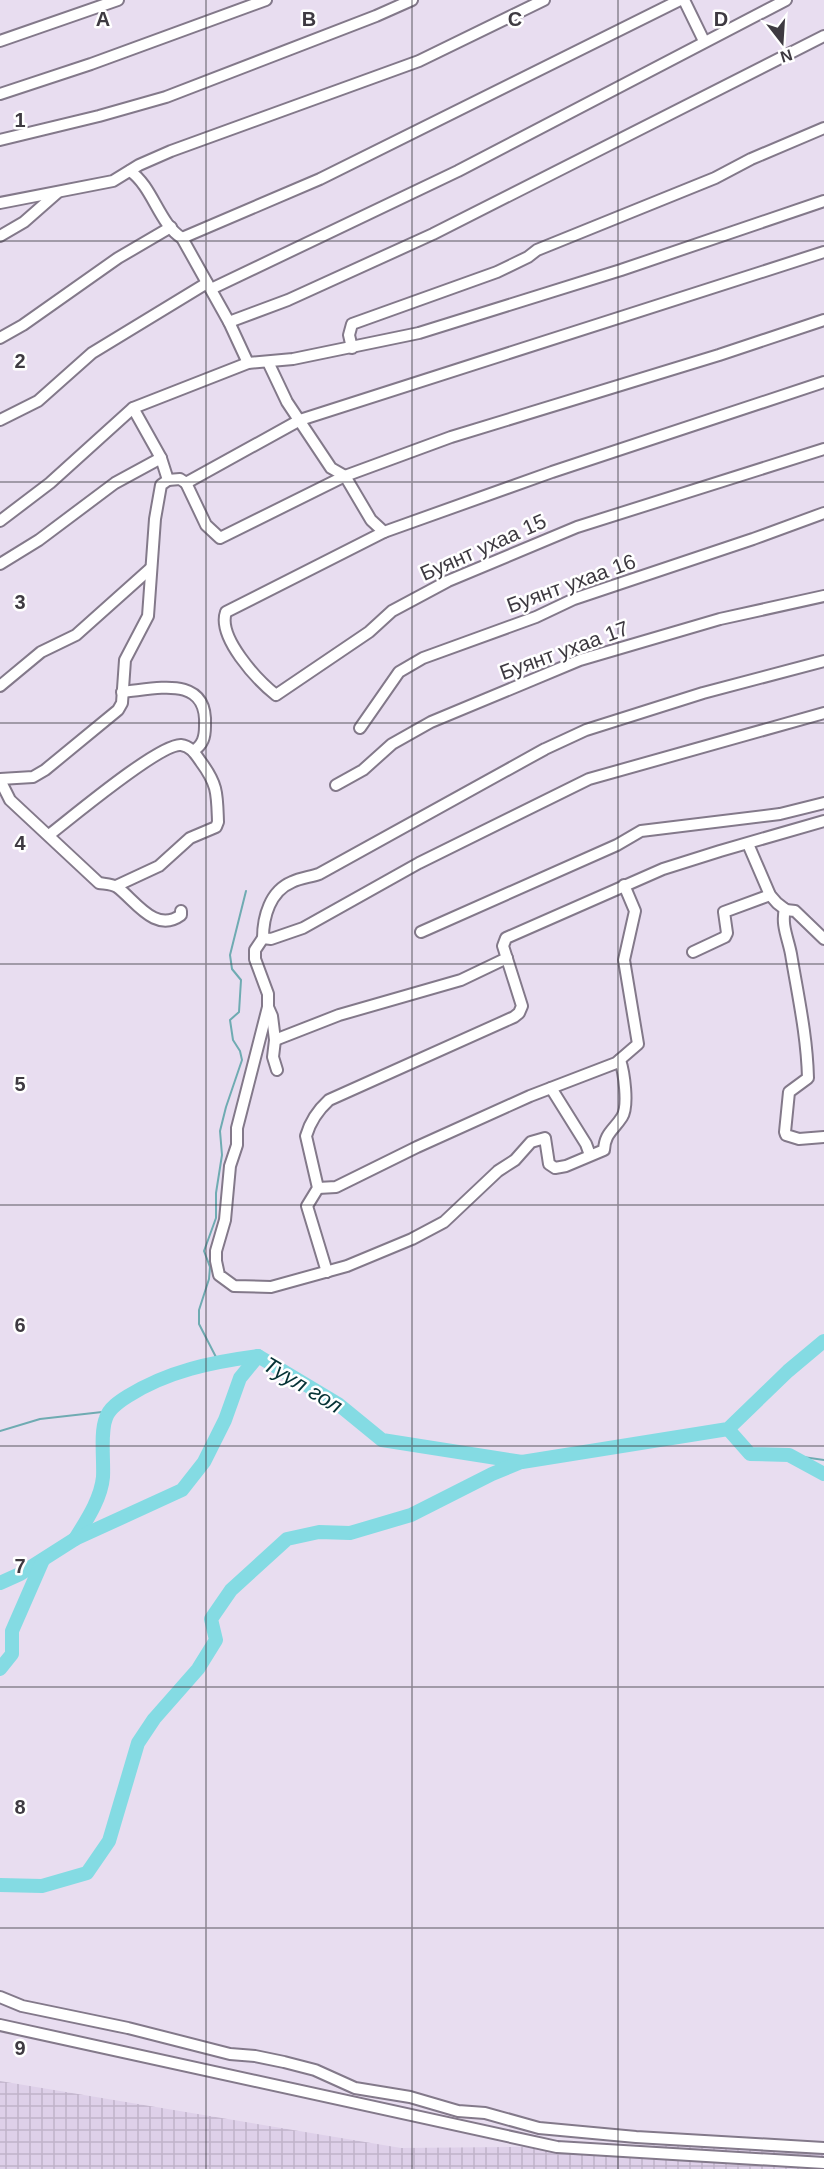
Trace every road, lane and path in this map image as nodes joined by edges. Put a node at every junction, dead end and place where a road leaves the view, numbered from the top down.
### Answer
1 (118, 0) edge
2 (266, 0) edge
3 (412, 0) edge
4 (544, 0) edge
5 (682, 0) edge
6 (786, 0) edge
7 (824, 36) edge
8 (0, 41) edge
9 (704, 41) junction
10 (0, 94) edge
11 (824, 128) edge
12 (0, 140) edge
13 (130, 171) junction
14 (60, 191) junction
15 (824, 201) edge
16 (0, 203) edge
17 (171, 227) junction
18 (0, 236) edge
19 (182, 238) junction
20 (824, 252) edge
21 (209, 286) junction
22 (824, 320) edge
23 (229, 322) junction
24 (0, 338) edge
25 (352, 348) junction
26 (268, 362) junction
27 (248, 363) junction
28 (824, 382) edge
29 (134, 408) junction
30 (0, 420) edge
31 (300, 420) junction
32 (824, 449) edge
33 (161, 458) junction
34 (345, 476) junction
35 (168, 480) junction
36 (186, 483) junction
37 (824, 513) edge
38 (0, 520) edge
39 (384, 532) junction
40 (0, 564) edge
41 (151, 568) junction
42 (824, 596) edge
43 (824, 661) edge
44 (0, 686) edge
45 (122, 692) junction
46 (824, 713) edge
47 (360, 728) dead end
48 (193, 750) junction
49 (0, 779) edge
50 (336, 785) dead end
51 (824, 803) edge
52 (824, 821) edge
53 (50, 835) junction
54 (748, 844) junction
55 (624, 885) junction
56 (116, 886) junction
57 (770, 894) junction
58 (785, 909) junction
59 (182, 911) dead end
60 (421, 932) dead end
61 (263, 938) junction
62 (824, 939) edge
63 (693, 952) dead end
64 (507, 958) junction
65 (268, 1007) junction
66 (274, 1040) junction
67 (620, 1060) junction
68 (277, 1070) dead end
69 (551, 1088) junction
70 (824, 1137) edge
71 (590, 1155) junction
72 (318, 1188) junction
73 (327, 1272) junction
74 (0, 1997) edge
75 (0, 2025) edge
76 (824, 2148) edge
77 (824, 2163) edge

1 - 8 street
2 - 10 street
3 - 12 street
4 - 13 street
5 - 9 street
5 - 19 street
6 - 9 street
7 - 23 street
9 - 21 street
11 - 25 street
13 - 14 street
13 - 17 street
14 - 16 street
14 - 18 street
15 - 25 street
17 - 19 street
17 - 24 street
19 - 21 street
20 - 31 street
21 - 23 street
21 - 30 street
22 - 34 street
23 - 27 street
25 - 26 street
26 - 27 street
26 - 31 street
27 - 29 street
28 - 39 street
29 - 33 street
29 - 38 street
31 - 34 street
31 - 36 street
32 - 39 street, Буянт ухаа 15
33 - 35 street
33 - 40 street
34 - 36 street
34 - 39 street
35 - 36 street
35 - 41 street
37 - 47 street, Буянт ухаа 16
41 - 44 street
41 - 45 street
42 - 50 street, Буянт ухаа 17
43 - 61 street
45 - 48 street
45 - 49 street
46 - 61 street
48 - 53 street
48 - 56 street
49 - 53 street
51 - 60 street
52 - 54 street
53 - 56 street
54 - 55 street
54 - 57 street
55 - 64 street
55 - 67 street
56 - 59 street
57 - 58 street
57 - 63 street
58 - 62 street
58 - 70 street
61 - 65 street
64 - 66 street
64 - 72 street
65 - 66 street
65 - 73 street
66 - 68 street
67 - 69 street
67 - 71 street
69 - 71 street
69 - 72 street
71 - 73 street
72 - 73 street
74 - 76 street
75 - 77 street

